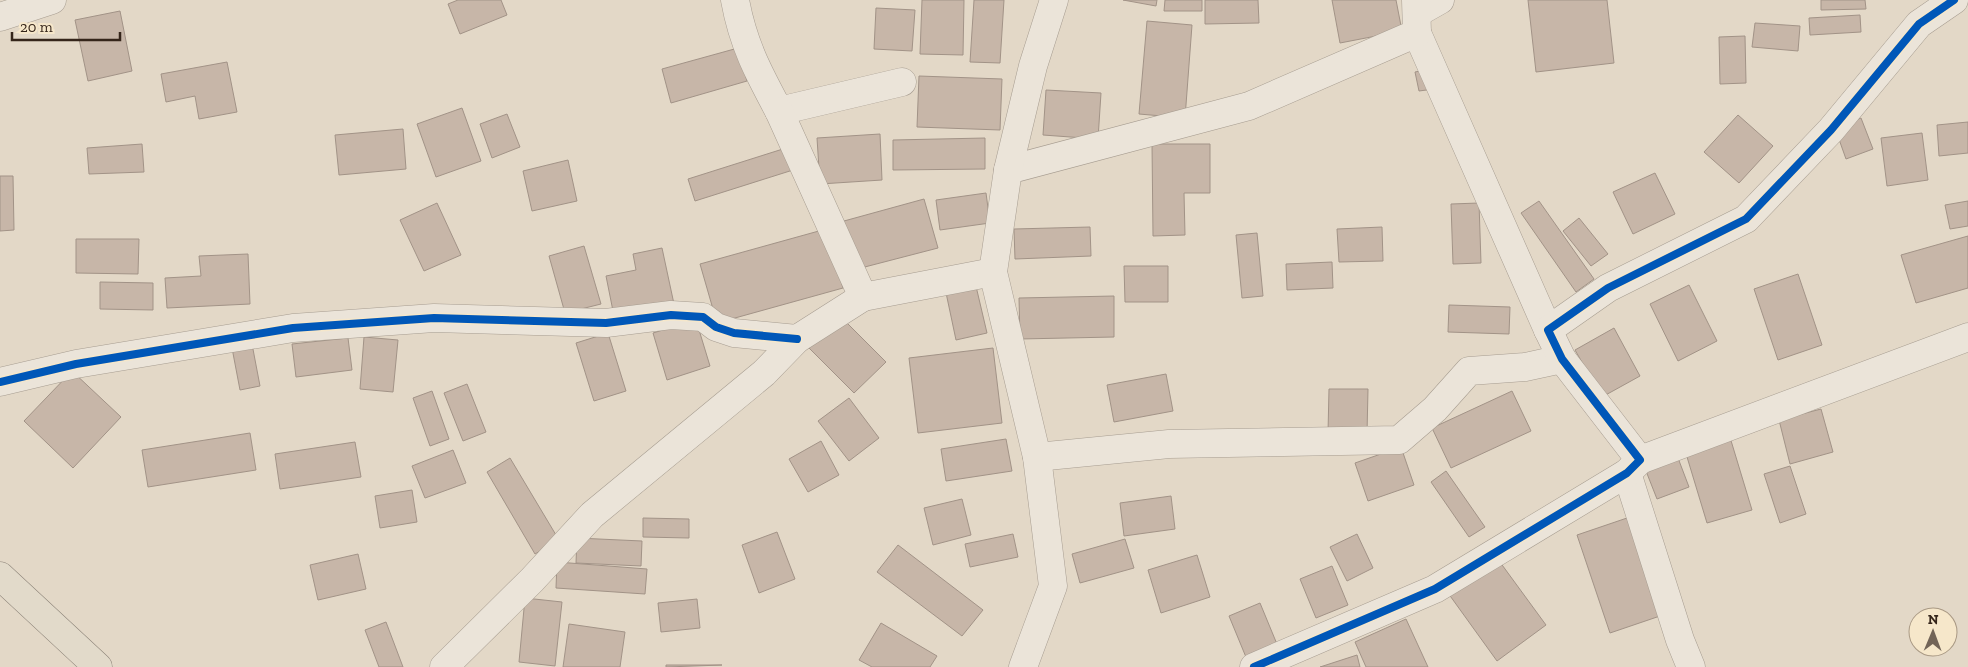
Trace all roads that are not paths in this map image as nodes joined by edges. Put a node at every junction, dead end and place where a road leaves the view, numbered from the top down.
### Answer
1 (52, 0) edge
2 (735, 0) edge
3 (1054, 0) edge
4 (1954, 0) edge
5 (1422, 11) edge
6 (0, 17) edge
7 (902, 82) dead end
8 (779, 111) junction
9 (1008, 170) junction
10 (993, 272) junction
11 (864, 297) junction
12 (1548, 330) junction
13 (1968, 337) edge
14 (797, 339) junction
15 (1562, 359) junction
16 (0, 382) edge
17 (1037, 457) junction
18 (1634, 467) junction
19 (0, 576) edge
20 (98, 667) edge
21 (444, 667) edge
22 (1023, 667) edge
23 (1254, 667) edge
24 (1691, 667) edge

1 - 6 street
2 - 8 street
3 - 9 street
4 - 12 street
5 - 9 street
5 - 12 street
7 - 8 street
8 - 11 street
9 - 10 street
10 - 11 street
10 - 17 street
11 - 14 street
12 - 15 street
13 - 18 street
14 - 16 street
14 - 21 street
15 - 17 street
15 - 18 street
17 - 22 street
18 - 23 street
18 - 24 street
19 - 20 main road

